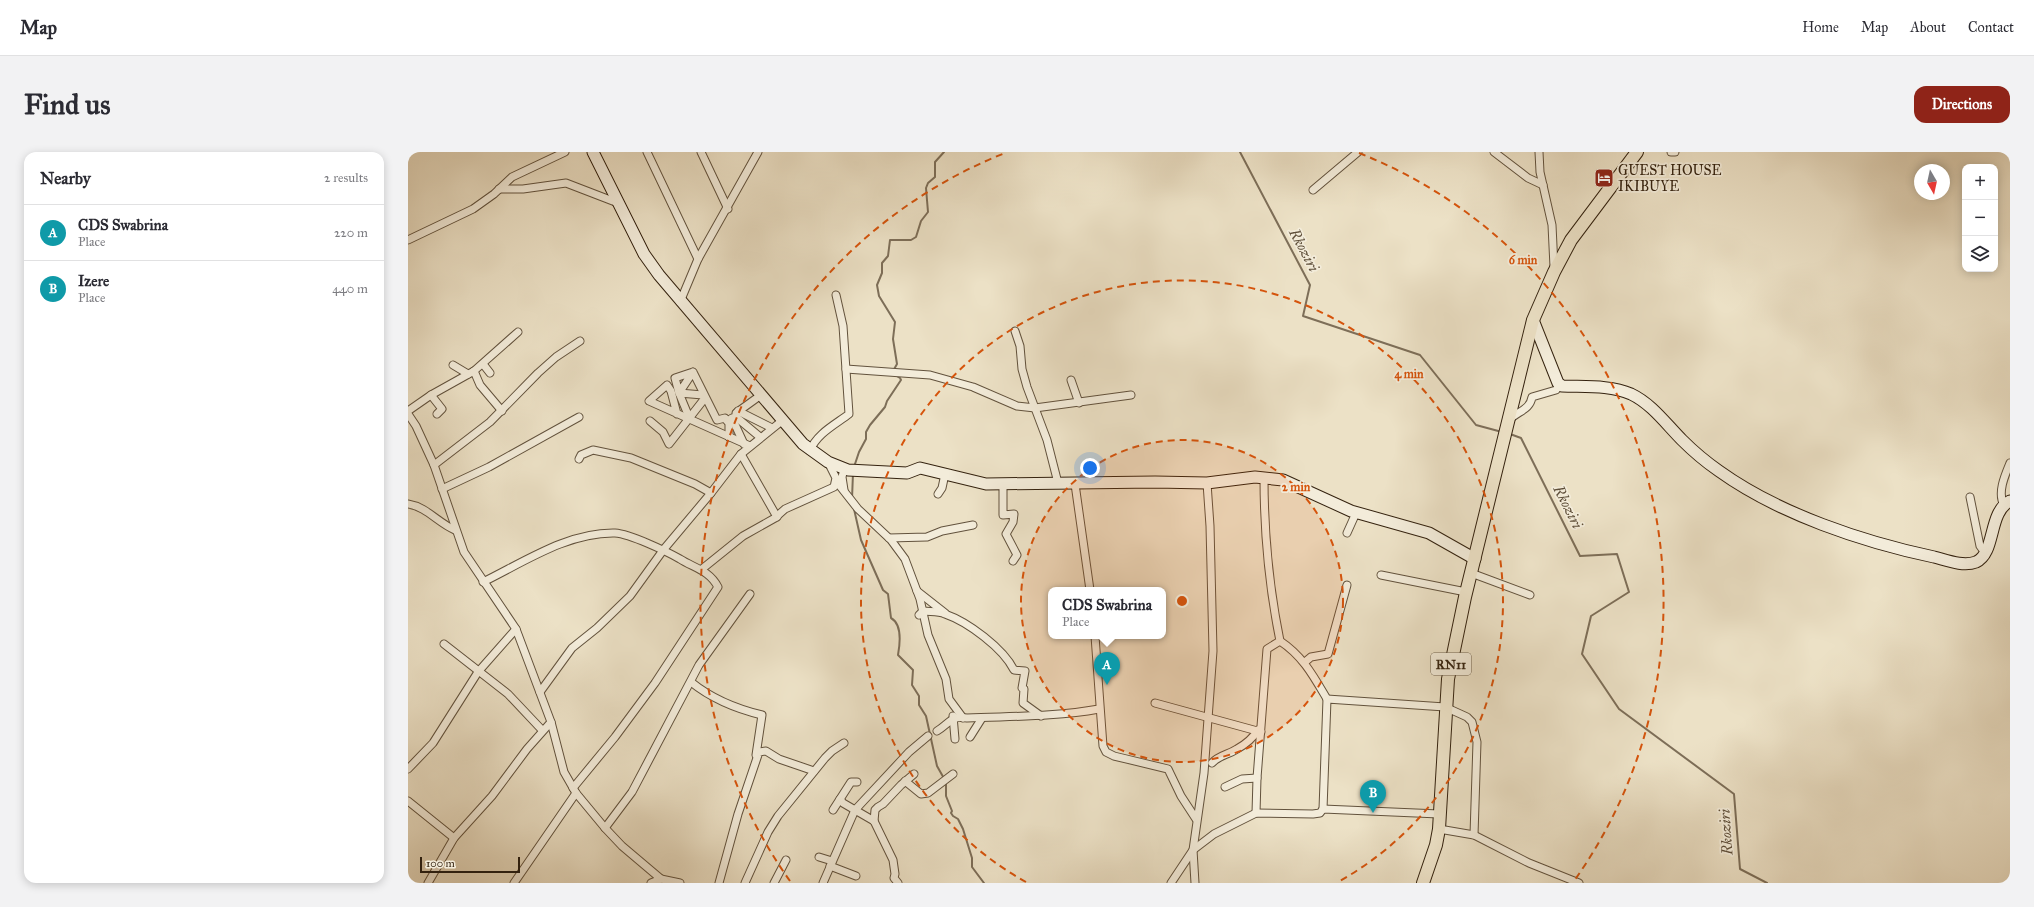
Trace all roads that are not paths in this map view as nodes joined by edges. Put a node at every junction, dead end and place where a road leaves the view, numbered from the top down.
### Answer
1 (565, 152) edge
2 (593, 152) edge
3 (647, 152) edge
4 (701, 152) edge
5 (757, 152) edge
6 (1358, 152) edge
7 (1494, 152) edge
8 (1539, 152) edge
9 (1637, 152) edge
10 (1671, 152) edge
11 (1675, 152) edge
12 (1543, 185) junction
13 (500, 189) junction
14 (1313, 190) dead end
15 (618, 203) junction
16 (728, 209) junction
17 (408, 240) edge
18 (698, 259) junction
19 (1554, 272) junction
20 (836, 295) dead end
21 (680, 302) junction
22 (1533, 320) junction
23 (1014, 331) dead end
24 (518, 332) dead end
25 (580, 341) dead end
26 (483, 364) junction
27 (453, 365) dead end
28 (846, 369) junction
29 (693, 372) junction
30 (471, 373) junction
31 (490, 374) dead end
32 (1071, 380) dead end
33 (699, 385) junction
34 (1560, 385) junction
35 (680, 393) junction
36 (431, 395) junction
37 (762, 395) junction
38 (1130, 395) dead end
39 (704, 397) junction
40 (1079, 403) junction
41 (1035, 408) junction
42 (502, 411) junction
43 (408, 413) edge
44 (437, 414) dead end
45 (677, 414) dead end
46 (579, 417) dead end
47 (734, 417) junction
48 (688, 418) junction
49 (721, 419) junction
50 (783, 420) junction
51 (650, 421) dead end
52 (1506, 426) junction
53 (772, 428) junction
54 (720, 433) junction
55 (729, 437) junction
56 (760, 437) junction
57 (747, 445) junction
58 (810, 450) junction
59 (741, 454) junction
60 (579, 459) dead end
61 (828, 462) junction
62 (2010, 463) edge
63 (434, 465) junction
64 (844, 469) junction
65 (945, 474) junction
66 (1264, 478) junction
67 (836, 481) junction
68 (1058, 483) junction
69 (1207, 483) junction
70 (1003, 484) junction
71 (1075, 484) junction
72 (442, 489) junction
73 (844, 490) junction
74 (711, 493) junction
75 (938, 494) dead end
76 (1970, 497) dead end
77 (2007, 503) edge
78 (408, 504) edge
79 (1356, 513) junction
80 (777, 517) junction
81 (973, 525) dead end
82 (455, 530) junction
83 (1347, 533) dead end
84 (889, 538) junction
85 (664, 549) junction
86 (1985, 552) junction
87 (1475, 559) junction
88 (1013, 562) dead end
89 (702, 569) junction
90 (1471, 573) junction
91 (1381, 575) dead end
92 (483, 582) junction
93 (1347, 585) dead end
94 (1090, 587) edge
95 (1466, 592) junction
96 (750, 594) dead end
97 (917, 594) junction
98 (1530, 595) dead end
99 (921, 613) junction
100 (945, 614) junction
101 (516, 629) junction
102 (1095, 639) edge
103 (1280, 641) junction
104 (444, 644) dead end
105 (1305, 662) junction
106 (478, 672) junction
107 (691, 682) junction
108 (540, 692) junction
109 (1327, 699) junction
110 (1023, 703) junction
111 (1155, 703) dead end
112 (1445, 707) junction
113 (955, 708) junction
114 (1099, 709) junction
115 (1020, 716) junction
116 (1041, 716) junction
117 (1207, 716) junction
118 (953, 718) junction
119 (963, 718) junction
120 (982, 718) junction
121 (551, 722) junction
122 (542, 730) junction
123 (937, 731) dead end
124 (1260, 731) junction
125 (928, 736) dead end
126 (970, 737) dead end
127 (955, 739) dead end
128 (844, 743) dead end
129 (756, 757) junction
130 (1212, 763) dead end
131 (408, 769) edge
132 (814, 771) junction
133 (914, 774) dead end
134 (953, 774) dead end
135 (1257, 778) junction
136 (904, 781) junction
137 (857, 782) dead end
138 (1225, 787) dead end
139 (575, 790) junction
140 (840, 799) junction
141 (408, 801) edge
142 (1323, 809) junction
143 (833, 810) dead end
144 (855, 810) junction
145 (1256, 813) junction
146 (1439, 814) junction
147 (1196, 819) junction
148 (874, 821) junction
149 (605, 828) junction
150 (1439, 829) junction
151 (1474, 835) junction
152 (454, 838) junction
153 (1193, 850) junction
154 (819, 857) dead end
155 (786, 860) dead end
156 (831, 863) junction
157 (856, 876) dead end
158 (661, 879) junction
159 (428, 883) edge
160 (514, 883) edge
161 (652, 883) edge
162 (680, 883) edge
163 (719, 883) edge
164 (745, 883) edge
165 (774, 883) edge
166 (823, 883) edge
167 (898, 883) edge
168 (1171, 883) edge
169 (1195, 883) edge
170 (1423, 883) edge
171 (1579, 883) edge

1 - 13 street
2 - 15 street
3 - 18 street
4 - 16 street
5 - 16 street
6 - 14 street
7 - 12 street
8 - 12 street
9 - 19 main road, RN11
10 - 11 street
12 - 19 street
13 - 15 street
13 - 17 street
15 - 21 street
16 - 18 street
18 - 21 street
19 - 22 main road, RN11
20 - 28 street
21 - 37 street
22 - 34 street
22 - 52 main road, RN11
23 - 41 street
24 - 26 street
25 - 42 street
26 - 30 street
26 - 31 street
27 - 30 street
28 - 41 street
28 - 58 street
29 - 33 street
29 - 35 street
29 - 35 street
30 - 36 street
30 - 42 street
32 - 40 street
33 - 35 street
33 - 39 street
34 - 52 street
34 - 86 street
35 - 39 street
35 - 48 street
36 - 43 street
36 - 44 street
37 - 47 street
37 - 50 street
38 - 40 street
39 - 48 street
39 - 49 street
40 - 41 street
41 - 68 street
42 - 63 street
43 - 63 street
45 - 48 street
46 - 72 street
47 - 49 street
47 - 53 street
47 - 55 street
47 - 56 street
47 - 57 street
48 - 51 street
48 - 54 street
49 - 54 street
50 - 53 street
50 - 58 street
52 - 87 main road, RN11
53 - 56 street
54 - 55 street
55 - 57 street
56 - 57 street
57 - 59 street
58 - 61 street
59 - 74 street
59 - 80 street
60 - 74 street
61 - 64 street
61 - 67 street
62 - 77 street
63 - 72 street
64 - 65 street
64 - 73 street
65 - 70 street
65 - 75 street
66 - 69 street
66 - 79 street
66 - 103 street
67 - 73 street
67 - 80 street
68 - 70 street
68 - 71 street
69 - 71 street
69 - 117 street
70 - 88 street
71 - 94 street
72 - 82 street
73 - 84 street
74 - 85 street
76 - 86 street
77 - 86 street
78 - 82 street
79 - 83 street
79 - 87 street
80 - 89 street
81 - 84 street
82 - 92 street
84 - 97 street
85 - 89 street
85 - 92 street
85 - 108 street
87 - 90 main road, RN11
89 - 139 street
90 - 95 main road, RN11
90 - 98 street
91 - 95 street
92 - 101 street
93 - 105 street
95 - 112 main road, RN11
96 - 107 street
97 - 99 street
97 - 100 street
99 - 100 street
99 - 113 street
100 - 110 street
101 - 106 street
101 - 108 street
102 - 114 street
103 - 105 street
103 - 124 street
104 - 106 street
105 - 109 street
106 - 122 street
106 - 131 street
107 - 129 street
107 - 149 street
108 - 121 street
109 - 112 street
109 - 142 street
110 - 115 street
110 - 116 street
111 - 117 street
112 - 146 main road, RN11
112 - 151 street
113 - 118 street
113 - 119 street
114 - 116 street
114 - 147 street
115 - 116 street
115 - 120 street
117 - 124 street
117 - 147 street
118 - 119 street
118 - 123 street
118 - 127 street
119 - 120 street
120 - 126 street
121 - 122 street
121 - 139 street
122 - 152 street
124 - 130 street
124 - 135 street
125 - 144 street
128 - 132 street
129 - 132 street
129 - 163 street
132 - 164 street
133 - 136 street
134 - 136 street
135 - 138 street
135 - 145 street
136 - 148 street
137 - 140 street
139 - 149 street
139 - 160 street
140 - 143 street
140 - 144 street
141 - 152 street
142 - 145 street
142 - 146 street
144 - 148 street
144 - 156 street
145 - 153 street
146 - 150 main road, RN11
147 - 153 street
148 - 167 street
149 - 158 street
150 - 151 street
150 - 170 main road, RN11
151 - 171 street
152 - 159 street
153 - 168 street
153 - 169 street
154 - 156 street
155 - 165 street
156 - 157 street
156 - 166 street
158 - 161 street
158 - 162 street

